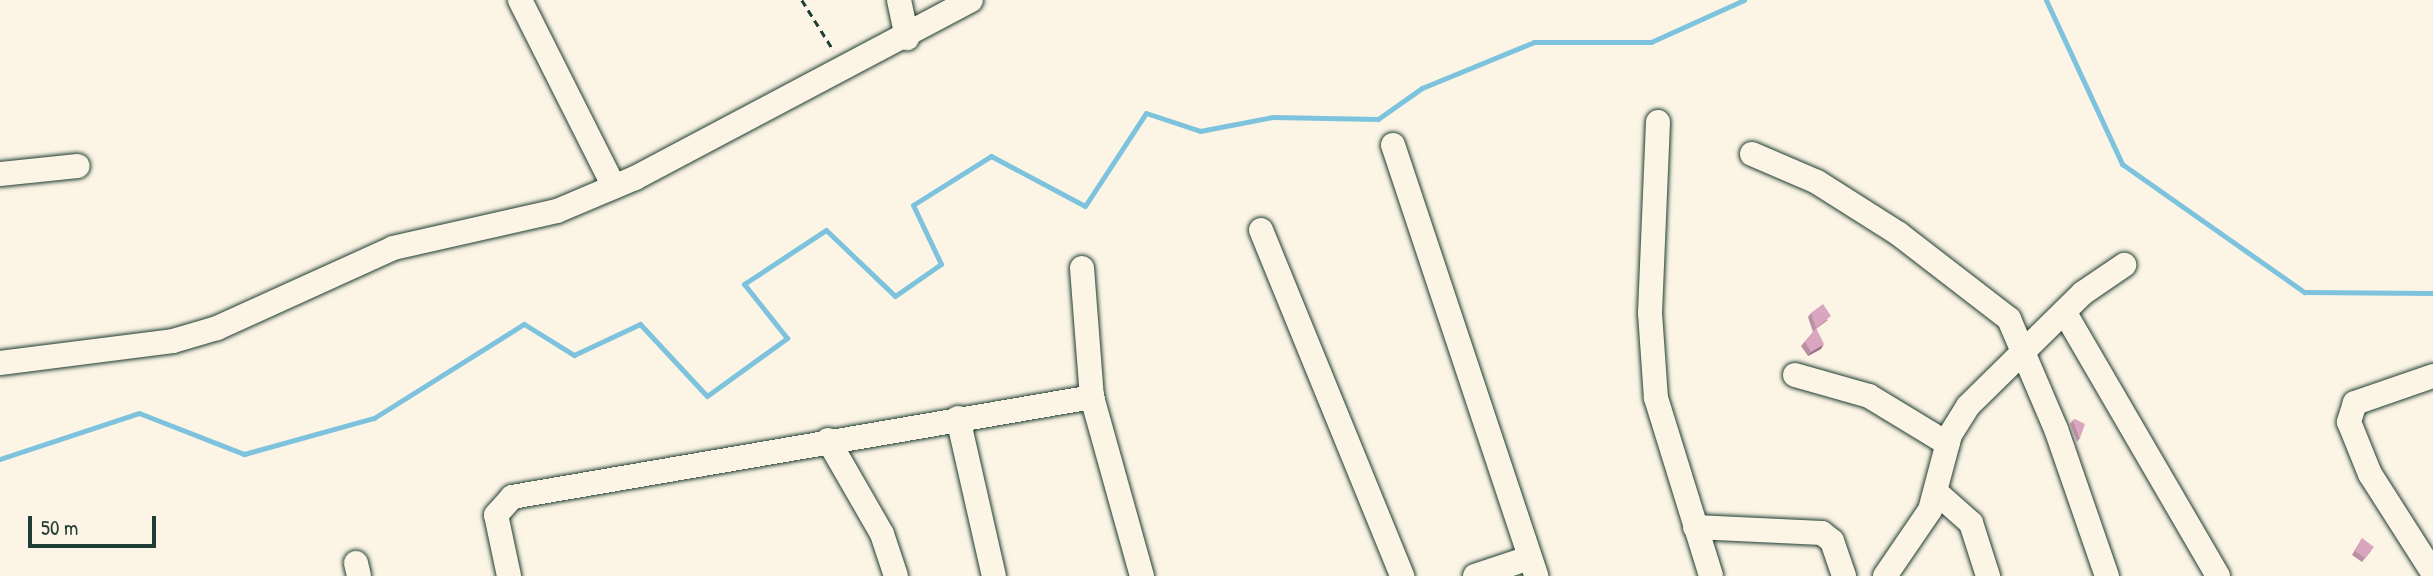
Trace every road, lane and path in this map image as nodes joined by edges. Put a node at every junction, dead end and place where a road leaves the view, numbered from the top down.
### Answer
1 (520, 0) edge
2 (802, 0) edge
3 (899, 0) edge
4 (971, 0) edge
5 (907, 38) junction
6 (845, 69) junction
7 (1658, 122) dead end
8 (1393, 145) dead end
9 (1752, 154) dead end
10 (78, 166) dead end
11 (0, 174) edge
12 (614, 187) junction
13 (1261, 230) dead end
14 (2124, 265) dead end
15 (1082, 268) dead end
16 (2065, 313) junction
17 (2024, 353) junction
18 (0, 363) edge
19 (1795, 375) dead end
20 (2433, 376) edge
21 (1092, 397) junction
22 (958, 418) junction
23 (828, 440) junction
24 (1948, 444) junction
25 (1936, 492) junction
26 (1695, 527) junction
27 (1533, 567) edge
28 (2433, 573) edge
29 (509, 576) edge
30 (896, 576) edge
31 (994, 576) edge
32 (1142, 576) edge
33 (1402, 576) edge
34 (1475, 576) edge
35 (1711, 576) edge
36 (1844, 576) edge
37 (1885, 576) edge
38 (1988, 576) edge
39 (2107, 576) edge
40 (2218, 576) edge

1 - 12 street
2 - 6 path
3 - 5 street
4 - 5 street
5 - 6 street
6 - 12 street
7 - 26 street
8 - 27 street
9 - 17 street
10 - 11 street
12 - 18 street
13 - 33 street
14 - 16 street
15 - 21 street
16 - 17 street
16 - 40 street
17 - 24 street
17 - 39 street
19 - 24 street
20 - 28 street
21 - 22 street
21 - 32 street
22 - 23 street
22 - 31 street
23 - 29 street
23 - 30 street
24 - 25 street
25 - 37 street
25 - 38 street
26 - 35 street
26 - 36 street
27 - 34 street

